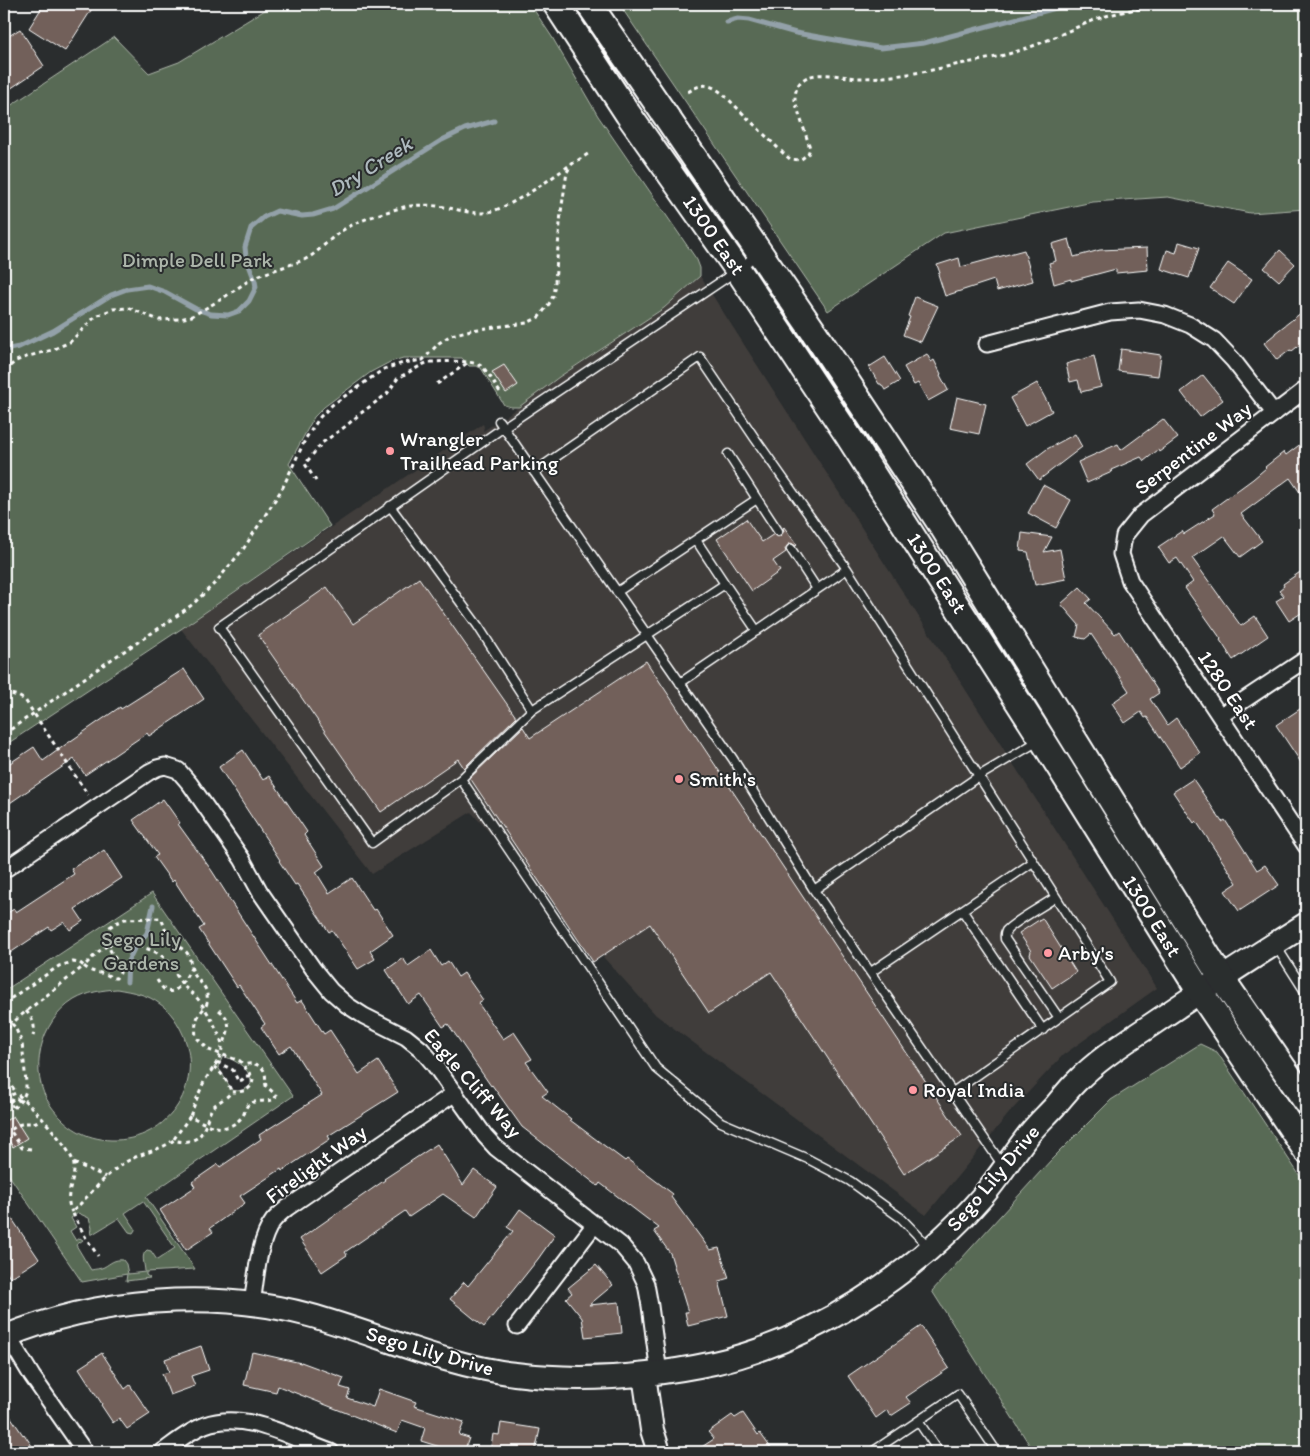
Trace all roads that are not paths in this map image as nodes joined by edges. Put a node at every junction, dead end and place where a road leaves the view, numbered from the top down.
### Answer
1 (556, 4) edge
2 (589, 4) edge
3 (760, 252) junction
4 (738, 270) junction
5 (987, 344) dead end
6 (1306, 388) edge
7 (1274, 413) junction
8 (501, 424) junction
9 (728, 454) dead end
10 (534, 472) junction
11 (757, 499) junction
12 (390, 506) junction
13 (778, 531) dead end
14 (696, 540) junction
15 (790, 549) dead end
16 (1122, 554) joint
17 (847, 569) junction
18 (726, 584) junction
19 (817, 589) junction
20 (617, 592) junction
21 (757, 631) junction
22 (648, 636) junction
23 (1306, 659) edge
24 (680, 683) junction
25 (532, 710) junction
26 (1220, 716) junction
27 (1042, 739) junction
28 (978, 776) junction
29 (461, 779) junction
30 (1119, 812) junction
31 (1306, 846) edge
32 (1033, 862) junction
33 (4, 870) edge
34 (814, 890) junction
35 (1056, 897) junction
36 (962, 910) junction
37 (1306, 924) edge
38 (1274, 944) junction
39 (871, 972) junction
40 (1222, 978) junction
41 (1200, 992) junction
42 (1306, 993) edge
43 (1059, 1018) junction
44 (1043, 1030) junction
45 (953, 1092) junction
46 (455, 1094) junction
47 (1306, 1101) edge
48 (1306, 1150) edge
49 (1005, 1168) junction
50 (595, 1224) junction
51 (931, 1249) junction
52 (252, 1304) junction
53 (517, 1326) dead end
54 (5, 1334) edge
55 (651, 1374) junction
56 (918, 1421) junction
57 (85, 1452) edge
58 (162, 1452) edge
59 (332, 1452) edge
60 (659, 1452) edge
61 (872, 1452) edge
62 (939, 1452) edge
63 (997, 1452) edge

1 - 4 main road, 1300 East
2 - 3 main road, 1300 East
3 - 4 lane
3 - 30 main road, 1300 East
4 - 8 lane
4 - 27 main road, 1300 East
5 - 7 street
6 - 7 street, Serpentine Way
7 - 16 street, Serpentine Way
8 - 10 lane
8 - 12 lane
9 - 11 lane
10 - 17 lane
10 - 20 lane
11 - 13 lane
11 - 14 lane
12 - 25 lane
12 - 29 lane
14 - 18 lane
14 - 20 lane
15 - 19 lane
16 - 26 street, 1280 East
17 - 19 lane
17 - 28 lane
18 - 21 lane
18 - 22 lane
19 - 21 lane
20 - 22 lane
21 - 24 lane
22 - 24 lane
22 - 25 lane
23 - 26 street
24 - 34 lane
25 - 29 lane
26 - 31 street, 1280 East
27 - 28 lane
27 - 30 main road
27 - 41 main road, 1300 East
28 - 32 lane
28 - 34 lane
29 - 51 lane
30 - 40 main road, 1300 East
32 - 35 lane
32 - 36 lane
33 - 46 street, Eagle Cliff Way
34 - 39 lane
35 - 43 lane
35 - 43 lane
36 - 39 lane
36 - 44 lane
37 - 38 street, Sego Lily Drive
38 - 40 street, Sego Lily Drive
38 - 42 lane
39 - 45 lane
40 - 41 street, Sego Lily Drive
40 - 47 main road, 1300 East
41 - 48 main road, 1300 East
41 - 49 street, Sego Lily Drive
43 - 44 lane
44 - 45 lane
45 - 49 lane
46 - 50 street, Eagle Cliff Way
46 - 52 street, Firelight Way
49 - 51 street, Sego Lily Drive
50 - 53 street
50 - 55 street, Eagle Cliff Way
51 - 55 street, Sego Lily Drive
52 - 54 street, Sego Lily Drive
52 - 55 street, Sego Lily Drive
54 - 57 street
55 - 60 street
56 - 61 lane
56 - 62 lane
56 - 63 lane
58 - 59 street

